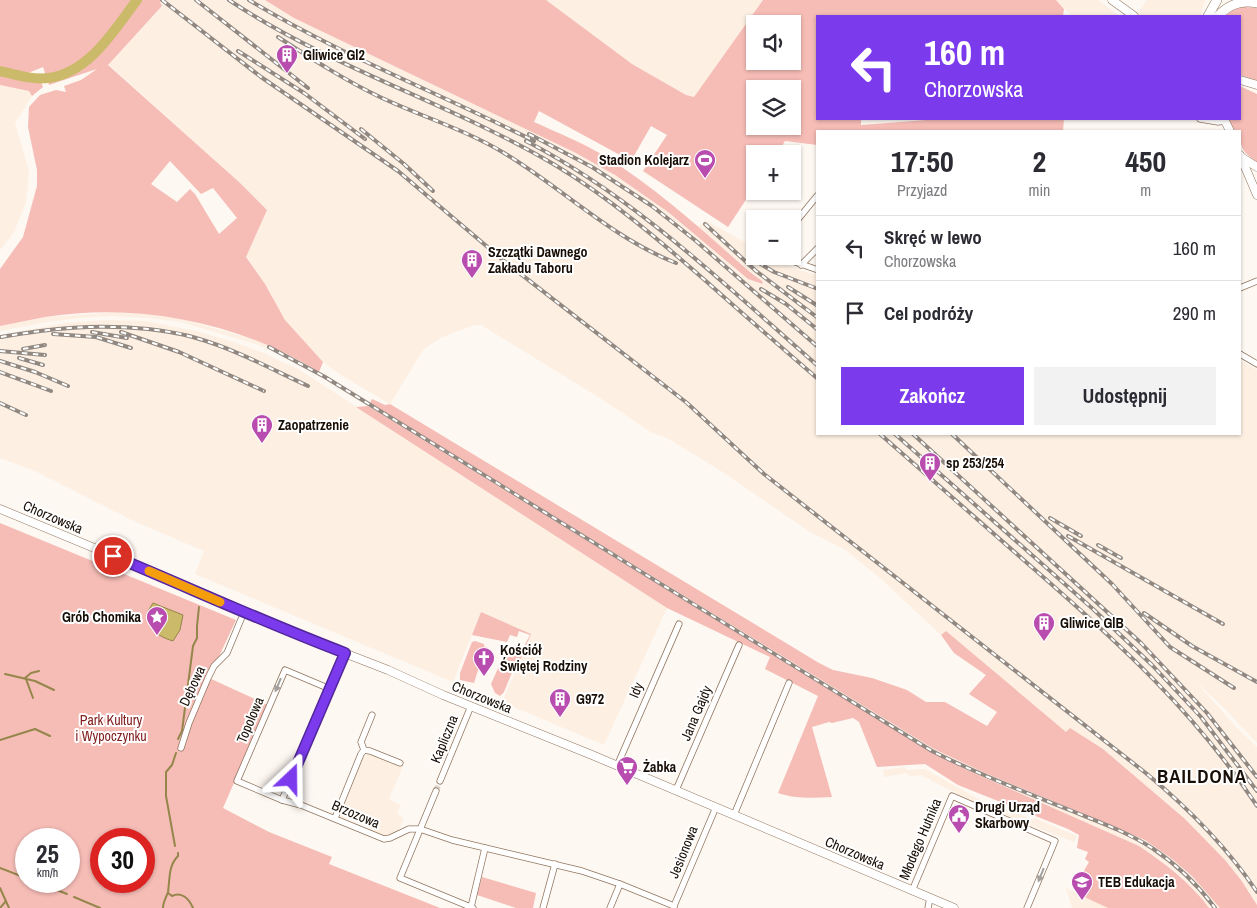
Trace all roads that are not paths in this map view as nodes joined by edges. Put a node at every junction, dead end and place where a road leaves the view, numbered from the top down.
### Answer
1 (1112, 0) edge
2 (1217, 0) edge
3 (1257, 3) edge
4 (1133, 15) edge
5 (1209, 15) edge
6 (1219, 15) edge
7 (1241, 80) edge
8 (1257, 85) edge
9 (1206, 120) edge
10 (1225, 120) edge
11 (1241, 158) edge
12 (1241, 159) edge
13 (1257, 167) edge
14 (1257, 195) edge
15 (816, 197) edge
16 (801, 215) edge
17 (816, 250) edge
18 (801, 265) joint
19 (816, 269) edge
20 (1257, 280) edge
21 (1241, 288) edge
22 (1241, 355) edge
23 (1257, 364) edge
24 (0, 509) edge
25 (244, 612) junction
26 (678, 624) dead end
27 (739, 645) dead end
28 (345, 653) junction
29 (789, 683) dead end
30 (330, 689) junction
31 (471, 706) junction
32 (372, 715) dead end
33 (181, 748) dead end
34 (364, 750) junction
35 (400, 763) dead end
36 (617, 766) junction
37 (440, 781) tunnel mouth
38 (676, 790) junction
39 (436, 791) tunnel mouth
40 (282, 800) junction
41 (716, 807) junction
42 (734, 815) junction
43 (334, 818) junction
44 (420, 829) junction
45 (485, 848) junction
46 (555, 864) junction
47 (620, 884) junction
48 (912, 891) junction
49 (930, 898) junction
50 (674, 907) edge
51 (472, 908) edge
52 (544, 908) edge
53 (610, 908) edge
54 (928, 908) edge
55 (954, 908) edge
56 (1027, 908) edge

1 - 4 main road
2 - 5 main road
3 - 6 main road
7 - 8 main road
9 - 10 street
11 - 13 main road
12 - 14 main road
15 - 16 street
17 - 18 street
18 - 19 street
20 - 21 street
22 - 23 street
24 - 25 main road, Chorzowska
25 - 28 main road, Chorzowska
25 - 33 street, Dębowa
26 - 36 street, Idy
27 - 38 street, Jana Gajdy
28 - 30 street
28 - 31 main road, Chorzowska
29 - 42 street
30 - 40 street
30 -> 40 street, Topolowa
31 - 36 main road, Chorzowska
31 - 37 street, Kapliczna
32 - 34 street
34 - 35 street
34 - 43 street
36 - 38 main road, Chorzowska
38 - 41 main road, Chorzowska
39 - 44 street
40 - 43 street, Brzozowa
41 - 42 main road, Chorzowska
41 - 50 street, Jesionowa
42 - 48 main road, Chorzowska
43 - 44 street, Brzozowa
44 - 45 street
44 - 51 street
45 - 46 street
45 - 51 street
46 - 47 street
46 - 52 street
47 - 50 street
47 - 53 street
48 - 49 main road, Chorzowska
48 -> 56 street, Młodego Hutnika
49 - 54 street
49 - 55 main road, Chorzowska

